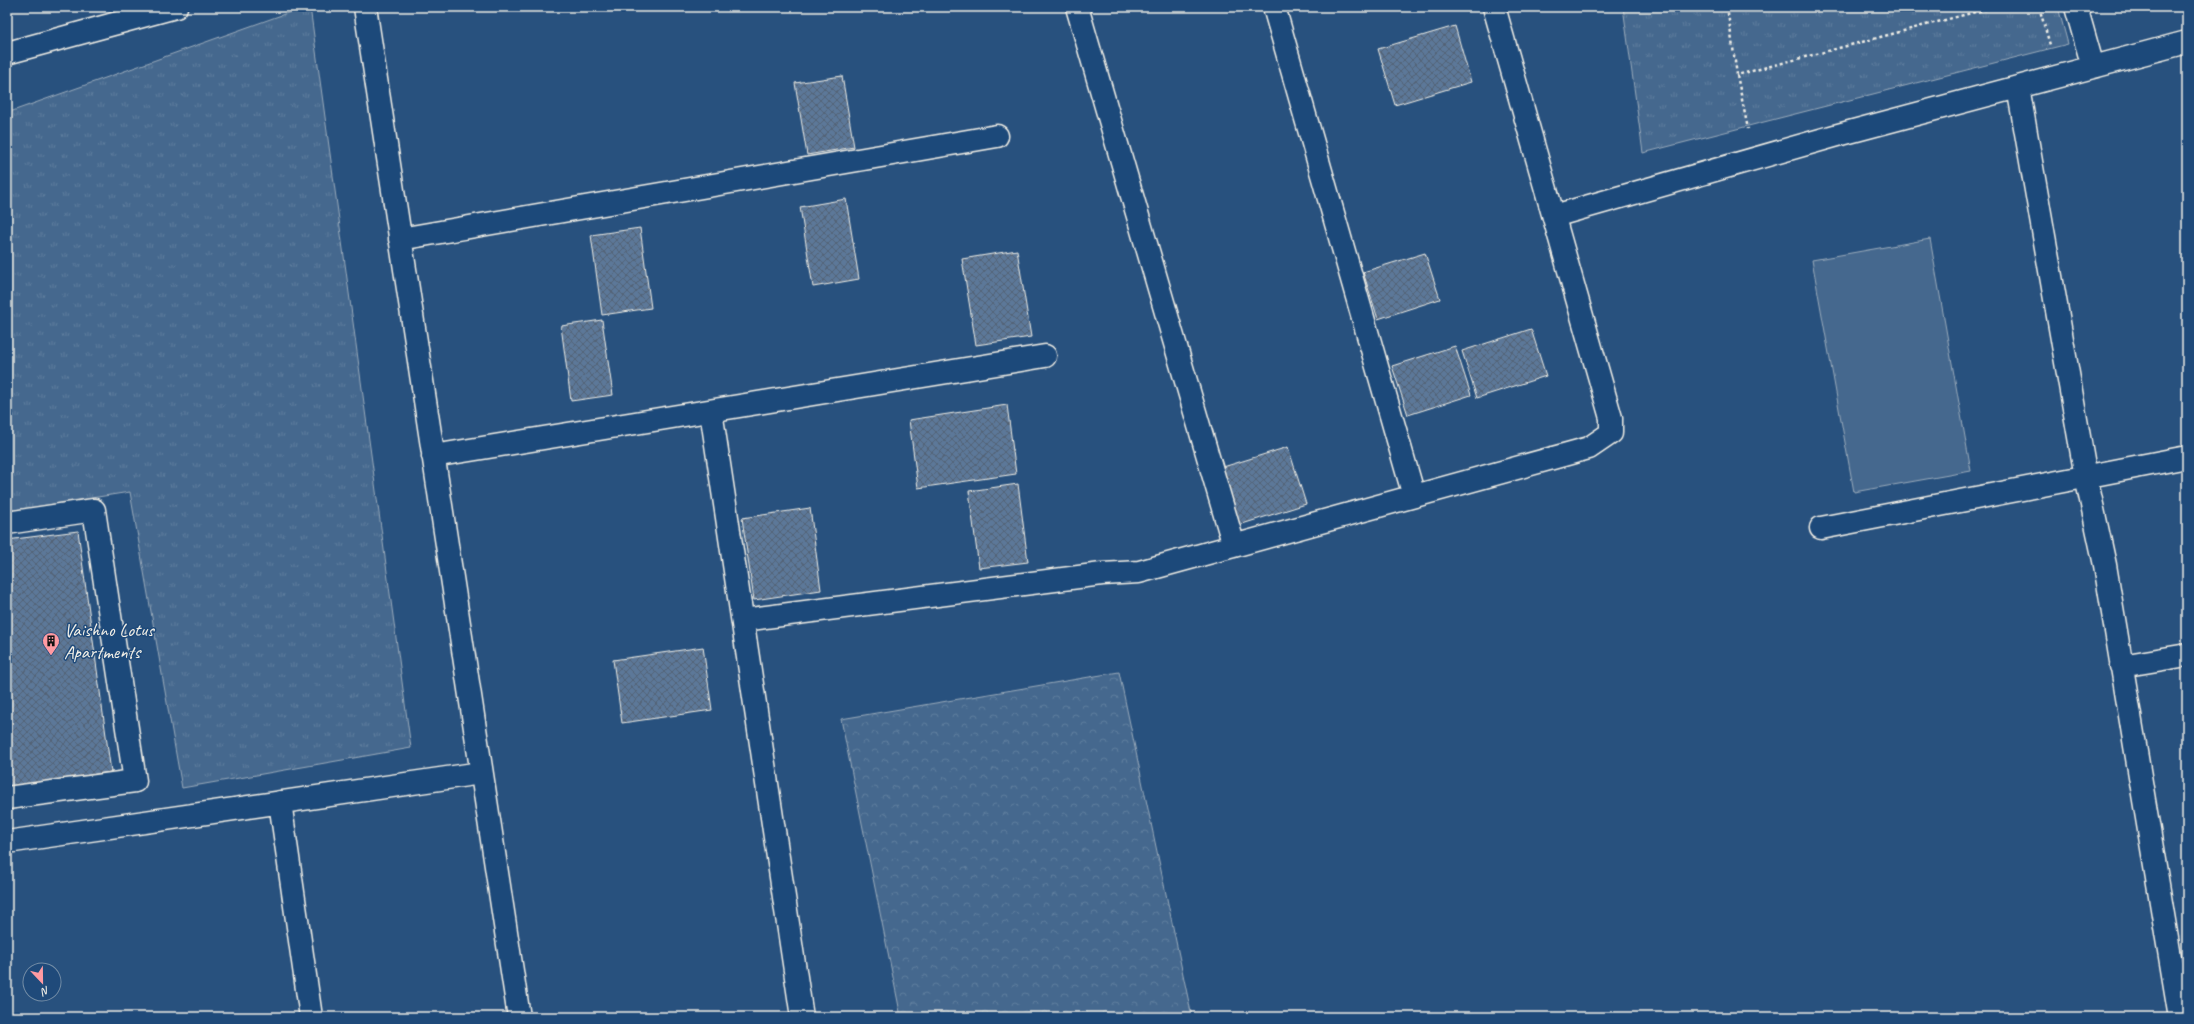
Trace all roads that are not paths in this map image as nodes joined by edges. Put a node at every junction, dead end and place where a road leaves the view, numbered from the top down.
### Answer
1 (176, 7) edge
2 (365, 7) edge
3 (1077, 7) edge
4 (1274, 7) edge
5 (1494, 7) edge
6 (2076, 7) edge
7 (2187, 42) edge
8 (7, 53) edge
9 (2093, 67) junction
10 (2018, 87) junction
11 (997, 136) dead end
12 (1554, 216) junction
13 (400, 239) junction
14 (1045, 356) dead end
15 (711, 411) junction
16 (433, 456) junction
17 (2187, 457) edge
18 (2086, 477) junction
19 (1414, 496) junction
20 (7, 523) edge
21 (1821, 528) dead end
22 (1234, 546) junction
23 (742, 620) junction
24 (2187, 655) edge
25 (2121, 666) junction
26 (481, 773) junction
27 (7, 798) edge
28 (280, 802) junction
29 (7, 842) edge
30 (311, 1017) edge
31 (519, 1017) edge
32 (802, 1017) edge
33 (2180, 1017) edge

1 - 8 street
2 - 13 street
3 - 22 street
4 - 19 street
5 - 12 street
6 - 9 street
7 - 9 street
9 - 10 street
10 - 12 street
10 - 18 street
11 - 13 street
12 - 19 street
13 - 16 street
14 - 15 street
15 - 16 street
15 - 23 street
16 - 26 street
17 - 18 street
18 - 21 street
18 - 25 street
19 - 22 street
20 - 27 street
22 - 23 street
23 - 32 street
24 - 25 street
25 - 33 street
26 - 28 street
26 - 31 street
28 - 29 street
28 - 30 street

